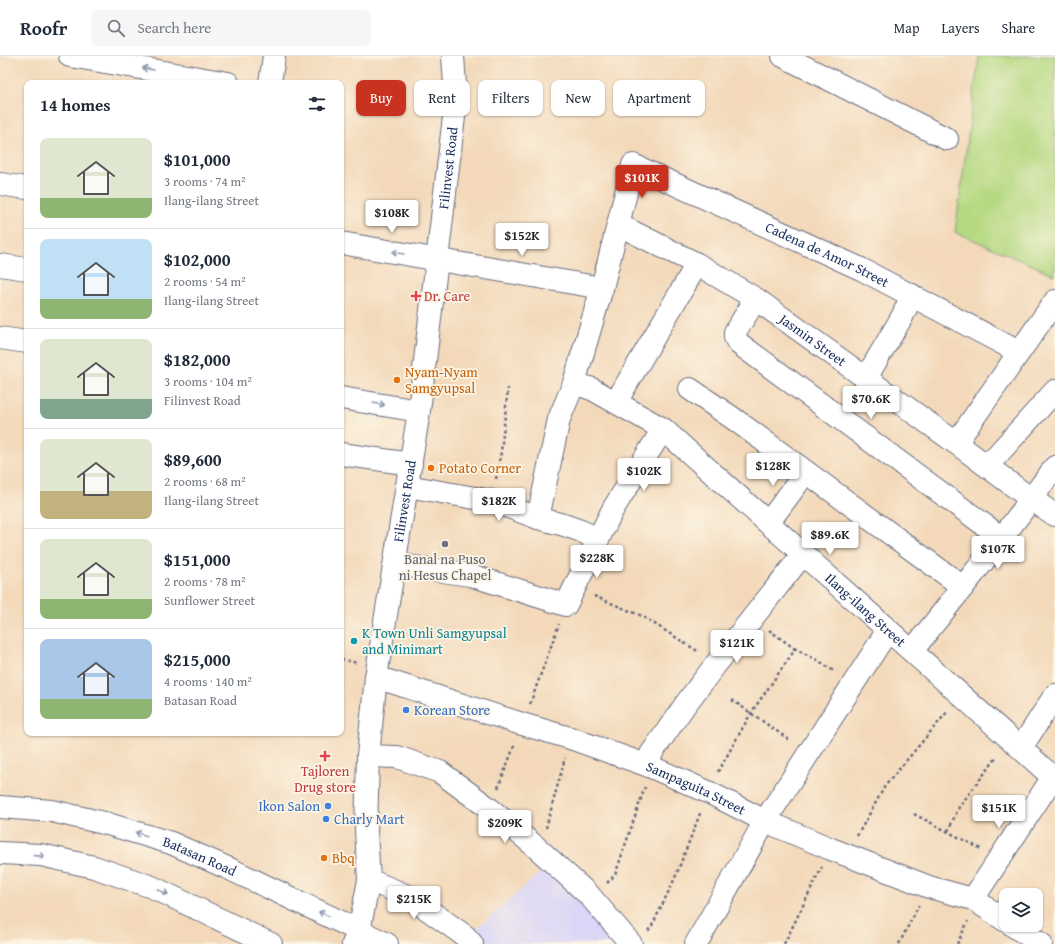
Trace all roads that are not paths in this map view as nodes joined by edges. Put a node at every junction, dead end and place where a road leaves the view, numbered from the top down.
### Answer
1 (70, 56) edge
2 (274, 56) edge
3 (455, 56) edge
4 (788, 57) edge
5 (210, 80) edge
6 (270, 80) edge
7 (947, 139) dead end
8 (0, 184) edge
9 (24, 188) edge
10 (619, 225) junction
11 (344, 244) edge
12 (437, 259) junction
13 (697, 264) junction
14 (0, 265) edge
15 (24, 269) edge
16 (602, 288) junction
17 (912, 295) junction
18 (756, 299) junction
19 (1055, 300) edge
20 (0, 338) edge
21 (24, 342) edge
22 (1019, 352) junction
23 (866, 378) junction
24 (574, 382) junction
25 (690, 388) dead end
26 (1055, 391) edge
27 (344, 398) edge
28 (616, 402) junction
29 (419, 411) junction
30 (663, 429) junction
31 (956, 442) junction
32 (344, 454) edge
33 (411, 464) junction
34 (987, 466) junction
35 (1055, 467) edge
36 (806, 472) junction
37 (407, 486) junction
38 (1031, 499) junction
39 (1055, 515) edge
40 (538, 518) junction
41 (768, 523) junction
42 (1002, 538) junction
43 (598, 539) junction
44 (803, 554) junction
45 (395, 564) junction
46 (963, 587) junction
47 (888, 630) junction
48 (912, 651) junction
49 (376, 677) junction
50 (1055, 695) edge
51 (1015, 744) junction
52 (368, 756) junction
53 (649, 766) junction
54 (1054, 778) edge
55 (0, 807) edge
56 (765, 821) junction
57 (0, 853) edge
58 (369, 880) junction
59 (972, 899) junction
60 (999, 916) edge
61 (1023, 932) edge
62 (356, 937) edge
63 (638, 939) edge
64 (270, 944) edge
65 (387, 944) edge
66 (472, 944) edge
67 (696, 944) edge
68 (1041, 944) edge

5 -> 1 street
2 - 6 street
3 - 12 street, Filinvest Road
4 - 7 street
8 - 9 street
10 - 13 street, Jasmin Street
10 - 16 street
10 - 17 street, Cadena de Amor Street
12 -> 11 street
12 - 16 street
12 - 29 street, Filinvest Road
13 - 18 street, Jasmin Street
13 - 28 street
14 - 15 street
16 - 24 street
17 - 22 street, Cadena de Amor Street
17 - 23 street
18 - 23 street, Jasmin Street
18 - 42 street
19 - 22 street
20 - 21 street
22 - 31 street
23 - 31 street, Jasmin Street
24 - 28 street, Ilang-ilang Street
24 - 40 street
25 - 36 street
26 - 34 street
27 -> 29 street
28 - 30 street, Ilang-ilang Street
29 - 33 street, Filinvest Road
30 - 41 street, Ilang-ilang Street
30 - 43 street
31 - 34 street, Jasmin Street
32 - 33 street
33 - 37 street, Filinvest Road
34 - 38 street, Jasmin Street
35 - 38 street
36 - 41 street
36 - 46 street
37 - 40 street
37 - 45 street, Filinvest Road
38 - 39 street, Jasmin Street
38 - 42 street
40 - 43 street
41 - 44 street, Ilang-ilang Street
42 - 46 street
43 - 45 street
44 - 47 street, Ilang-ilang Street
44 - 53 street
45 - 49 street, Filinvest Road
46 - 48 street
47 - 48 street, Ilang-ilang Street
47 - 56 street
48 - 51 street, Ilang-ilang Street
49 - 52 street, Filinvest Road
49 - 53 street, Sampaguita Street
50 - 51 street
51 - 54 street, Ilang-ilang Street
52 - 58 street, Filinvest Road
52 - 63 street
53 - 56 street, Sampaguita Street
54 - 59 street
62 -> 55 street, Batasan Road
56 - 59 street, Sampaguita Street
56 - 67 street
57 -> 64 street
58 - 62 street, Filinvest Road
58 - 66 street
59 - 60 street, Sampaguita Street
61 - 68 street
62 - 65 street, Batasan Road

